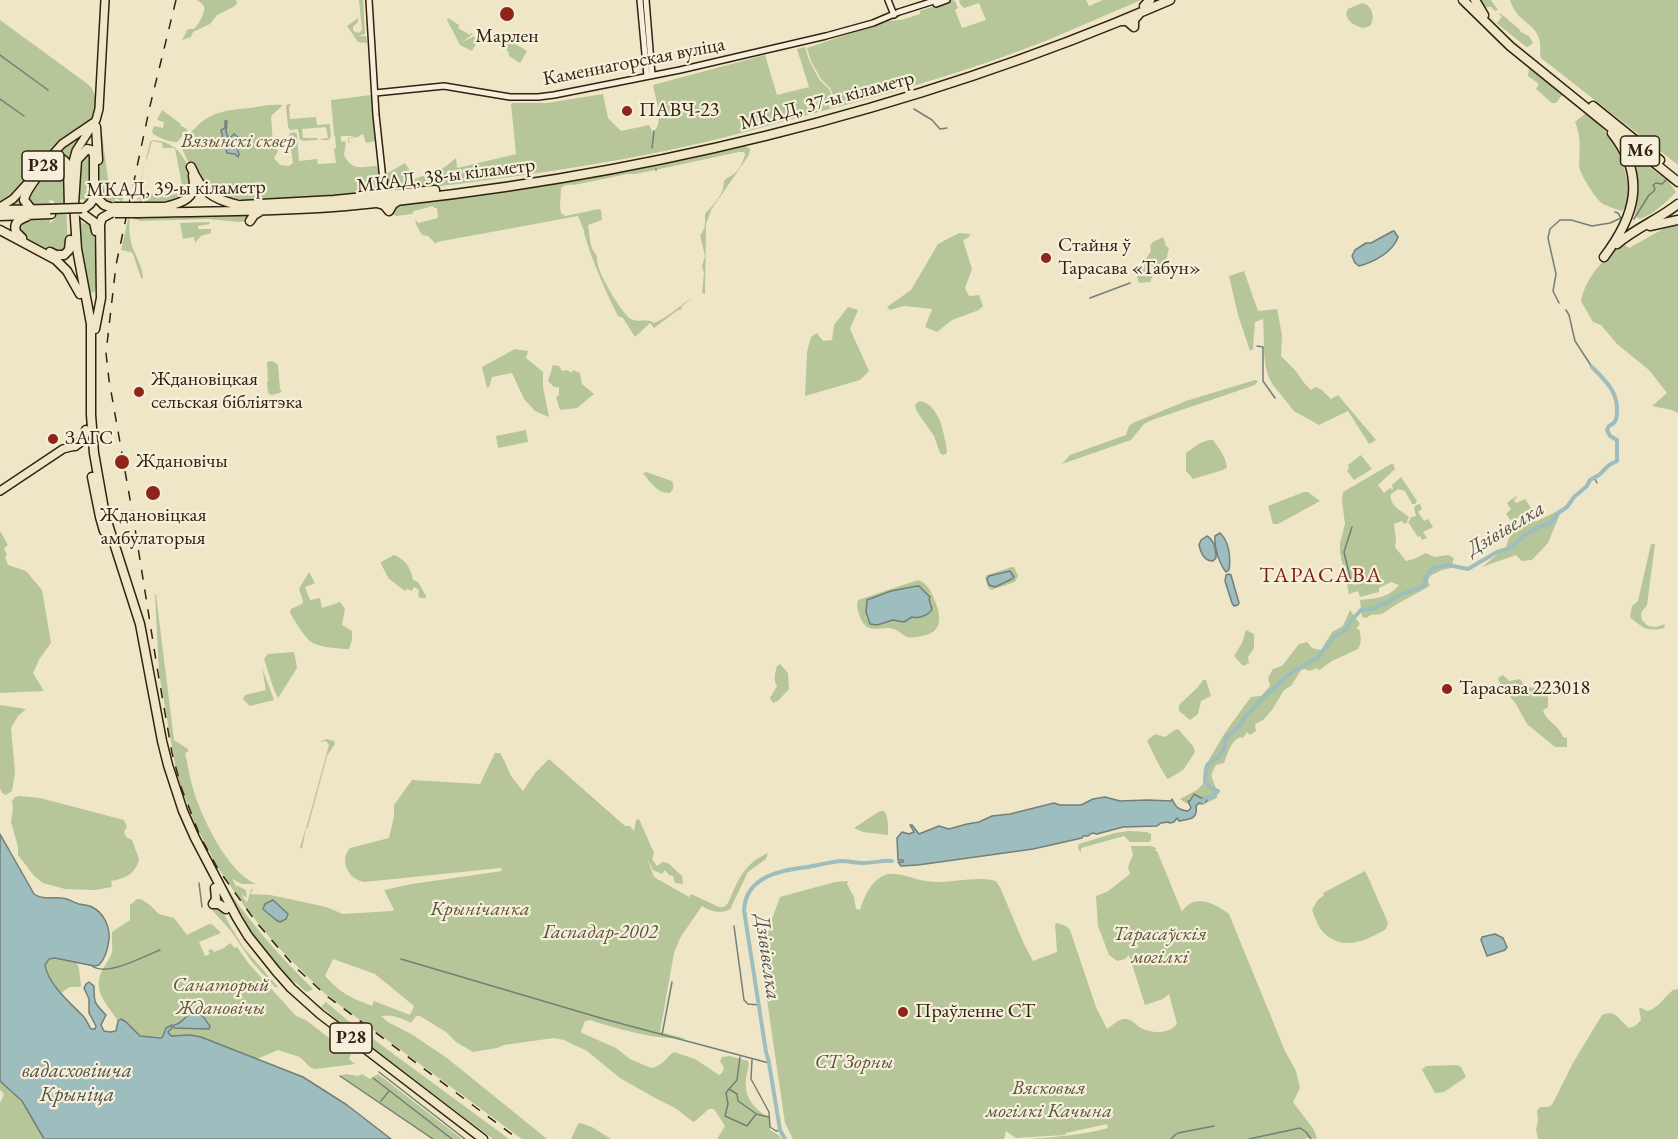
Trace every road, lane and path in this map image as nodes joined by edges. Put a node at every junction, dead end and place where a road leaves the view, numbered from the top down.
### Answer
1 (107, 0) edge
2 (369, 0) edge
3 (640, 0) edge
4 (646, 0) edge
5 (888, 0) edge
6 (937, 0) edge
7 (947, 0) edge
8 (1157, 0) edge
9 (1170, 0) edge
10 (1461, 0) edge
11 (1470, 0) edge
12 (1475, 0) edge
13 (1145, 6) edge
14 (894, 15) junction
15 (1484, 15) junction
16 (976, 71) junction
17 (649, 76) junction
18 (377, 93) junction
19 (1602, 121) junction
20 (96, 124) junction
21 (77, 160) junction
22 (612, 166) junction
23 (1678, 175) edge
24 (69, 178) junction
25 (383, 180) junction
26 (1678, 182) edge
27 (398, 197) junction
28 (374, 200) junction
29 (1678, 204) edge
30 (282, 206) junction
31 (165, 207) junction
32 (0, 208) edge
33 (240, 208) junction
34 (113, 210) junction
35 (139, 210) junction
36 (83, 211) junction
37 (30, 212) junction
38 (0, 216) edge
39 (1628, 218) junction
40 (1678, 220) edge
41 (1638, 228) junction
42 (0, 230) edge
43 (1627, 236) junction
44 (70, 240) junction
45 (82, 290) junction
46 (91, 346) junction
47 (86, 430) junction
48 (75, 446) junction
49 (89, 454) junction
50 (0, 491) edge
51 (475, 1139) edge
52 (483, 1139) edge

1 - 20 main road, Р28
2 - 18 main road
3 - 17 main road
4 - 17 main road
5 - 14 main road
6 - 14 main road, Каменнагорская вуліца
7 - 14 main road, Каменнагорская вуліца
8 - 13 highway
9 - 13 highway
10 - 19 highway, М6
11 - 15 highway, М6
12 - 15 highway
13 - 16 highway
13 - 16 highway
14 - 17 main road, Каменнагорская вуліца
15 - 23 highway, М6
16 - 22 highway, МКАД, 37-ы кіламетр
16 - 22 highway, МКАД, 37-ы кіламетр
17 - 18 main road, Каменнагорская вуліца
18 - 25 main road
19 - 26 highway, М6
19 - 39 highway
20 - 21 main road, Р28
20 - 24 main road, Р28
20 - 32 main road, Р28
20 - 34 highway, Р28
21 - 36 highway, Р28
21 - 45 highway, Р28
22 - 27 highway, МКАД, 38-ы кіламетр
24 - 37 highway, Р28
24 - 44 highway, Р28
25 - 27 highway
25 - 28 highway
27 - 28 highway, МКАД, 38-ы кіламетр
27 - 28 highway
28 - 30 highway, МКАД, 38-ы кіламетр
29 - 41 highway
30 - 33 highway, МКАД, 39-ы кіламетр
30 - 33 highway, МКАД, 39-ы кіламетр
31 - 33 highway, МКАД, 39-ы кіламетр
31 - 33 highway
31 - 35 highway, МКАД, 39-ы кіламетр
32 - 37 highway, МКАД, 39-ы кіламетр
33 - 35 highway, МКАД, 39-ы кіламетр
34 - 35 highway, МКАД, 39-ы кіламетр, bridge
34 - 36 highway, МКАД, 39-ы кіламетр
34 - 46 highway, Р28
36 - 37 highway, МКАД, 39-ы кіламетр, bridge
36 - 45 highway
37 - 38 highway, МКАД, 39-ы кіламетр
37 - 44 highway, Р28
39 - 41 highway
39 - 43 highway
40 - 43 highway
41 - 43 highway
42 - 45 highway, Р28
44 - 45 highway, Р28
45 - 46 highway, Р28
45 - 47 highway, Р28
46 - 52 highway, Р28
47 - 48 highway
47 - 49 highway, Р28
48 - 49 highway
48 - 50 main road
49 - 51 highway, Р28

